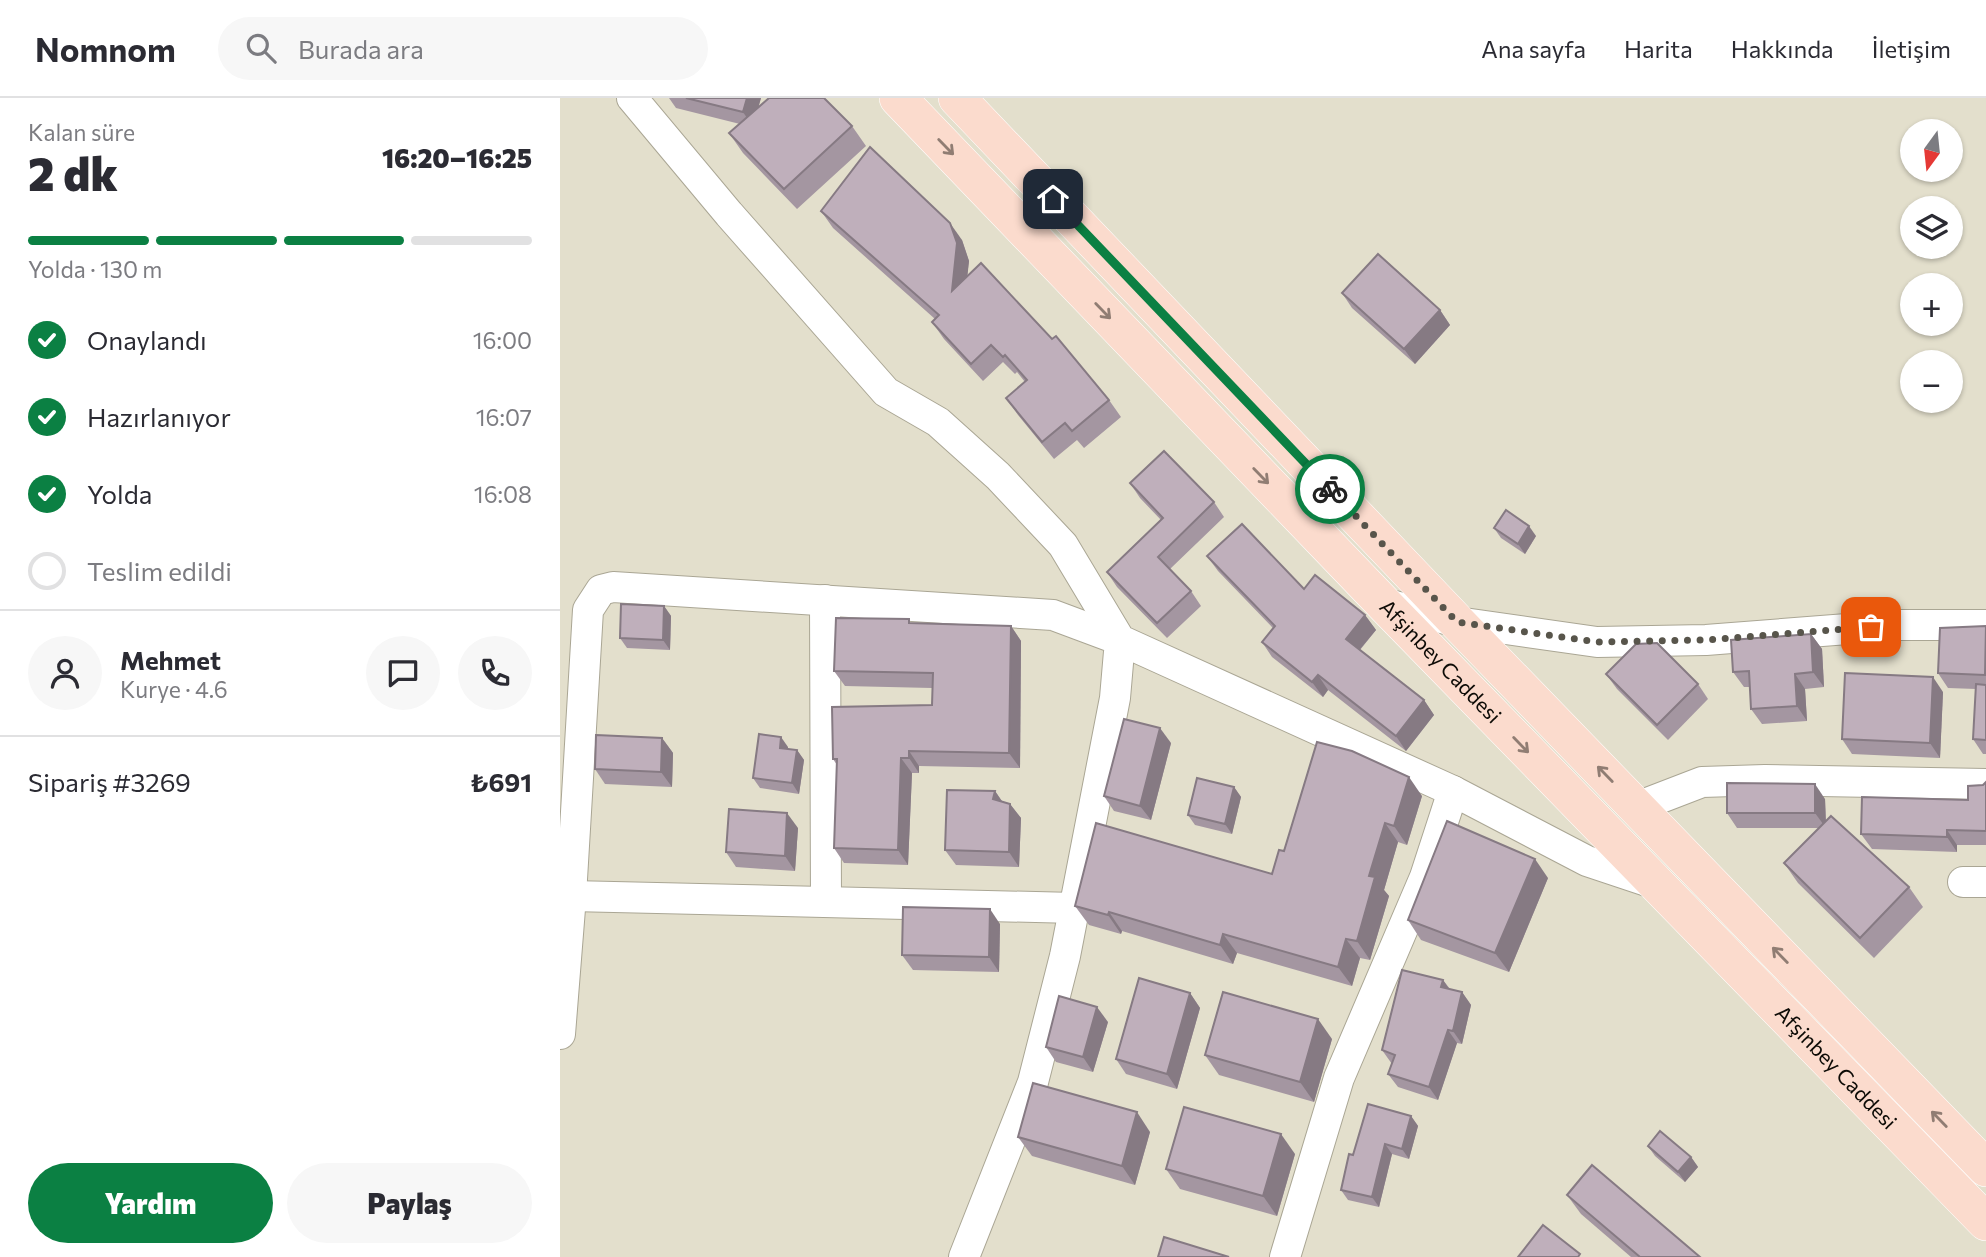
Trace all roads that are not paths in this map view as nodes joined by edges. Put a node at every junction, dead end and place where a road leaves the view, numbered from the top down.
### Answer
1 (632, 98) edge
2 (898, 98) edge
3 (957, 98) edge
4 (825, 600) junction
5 (1383, 603) junction
6 (1457, 622) junction
7 (1986, 625) edge
8 (1120, 640) junction
9 (1986, 784) edge
10 (1453, 791) junction
11 (1637, 807) junction
12 (1657, 885) junction
13 (571, 896) junction
14 (826, 902) junction
15 (1075, 908) junction
16 (560, 1034) edge
17 (1986, 1168) edge
18 (1986, 1222) edge
19 (964, 1257) edge
20 (1284, 1257) edge

1 - 8 street
2 -> 5 main road, Afşinbey Caddesi
3 - 6 main road, Afşinbey Caddesi
4 - 8 street
4 - 13 street
4 - 14 street
5 - 6 street
5 -> 12 main road, Afşinbey Caddesi
6 - 7 street
11 -> 6 main road, Afşinbey Caddesi
8 - 10 street
8 - 15 street
9 - 11 street
10 - 12 street
10 - 20 street
17 -> 11 main road, Afşinbey Caddesi
12 - 18 main road, Afşinbey Caddesi
13 - 14 street
13 - 16 street
14 - 15 street
15 - 19 street

